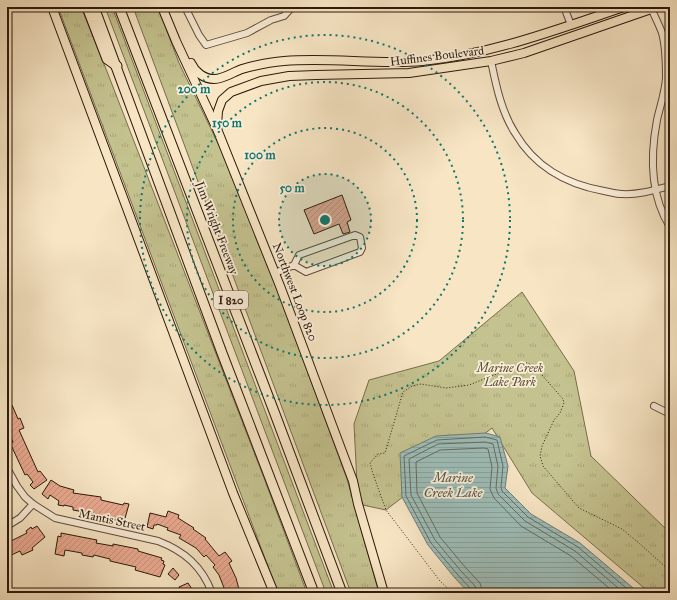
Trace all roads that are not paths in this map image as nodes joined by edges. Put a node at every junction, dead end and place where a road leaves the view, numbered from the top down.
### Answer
1 (52, 7) edge
2 (87, 7) edge
3 (94, 7) edge
4 (119, 7) edge
5 (162, 7) edge
6 (185, 7) edge
7 (292, 7) edge
8 (567, 7) edge
9 (624, 7) edge
10 (653, 8) edge
11 (571, 25) junction
12 (176, 41) junction
13 (489, 50) junction
14 (316, 60) junction
15 (491, 61) junction
16 (116, 66) junction
17 (316, 74) junction
18 (217, 129) junction
19 (670, 186) edge
20 (655, 190) junction
21 (670, 227) edge
22 (294, 265) junction
23 (275, 273) junction
24 (654, 406) dead end
25 (670, 414) edge
26 (7, 468) edge
27 (33, 504) junction
28 (7, 526) edge
29 (212, 593) edge
30 (274, 593) edge
31 (314, 593) edge
32 (342, 593) edge
33 (384, 593) edge

1 - 30 main road
2 - 16 highway
3 - 16 highway, I 820
4 - 32 highway, Jim Wright Freeway / I 820
5 - 12 main road, Northwest Loop 820
6 - 7 street
8 - 11 street
9 - 11 main road, Huffines Boulevard
10 - 15 main road, Huffines Boulevard
10 - 20 street
11 - 13 main road, Huffines Boulevard
12 - 14 main road, Huffines Boulevard
12 - 18 main road, Northwest Loop 820
13 - 14 main road, Huffines Boulevard
13 - 15 main road
14 - 17 main road
15 - 17 main road, Huffines Boulevard
15 - 20 street
16 - 31 highway, I 820
17 - 18 main road, Huffines Boulevard
18 - 23 main road, Northwest Loop 820
19 - 20 street
20 - 21 street
22 - 22 street
22 - 23 street
23 - 33 main road, Northwest Loop 820
24 - 25 street
26 - 27 street, Mantis Street
27 - 28 street
27 - 29 street, Mantis Street

